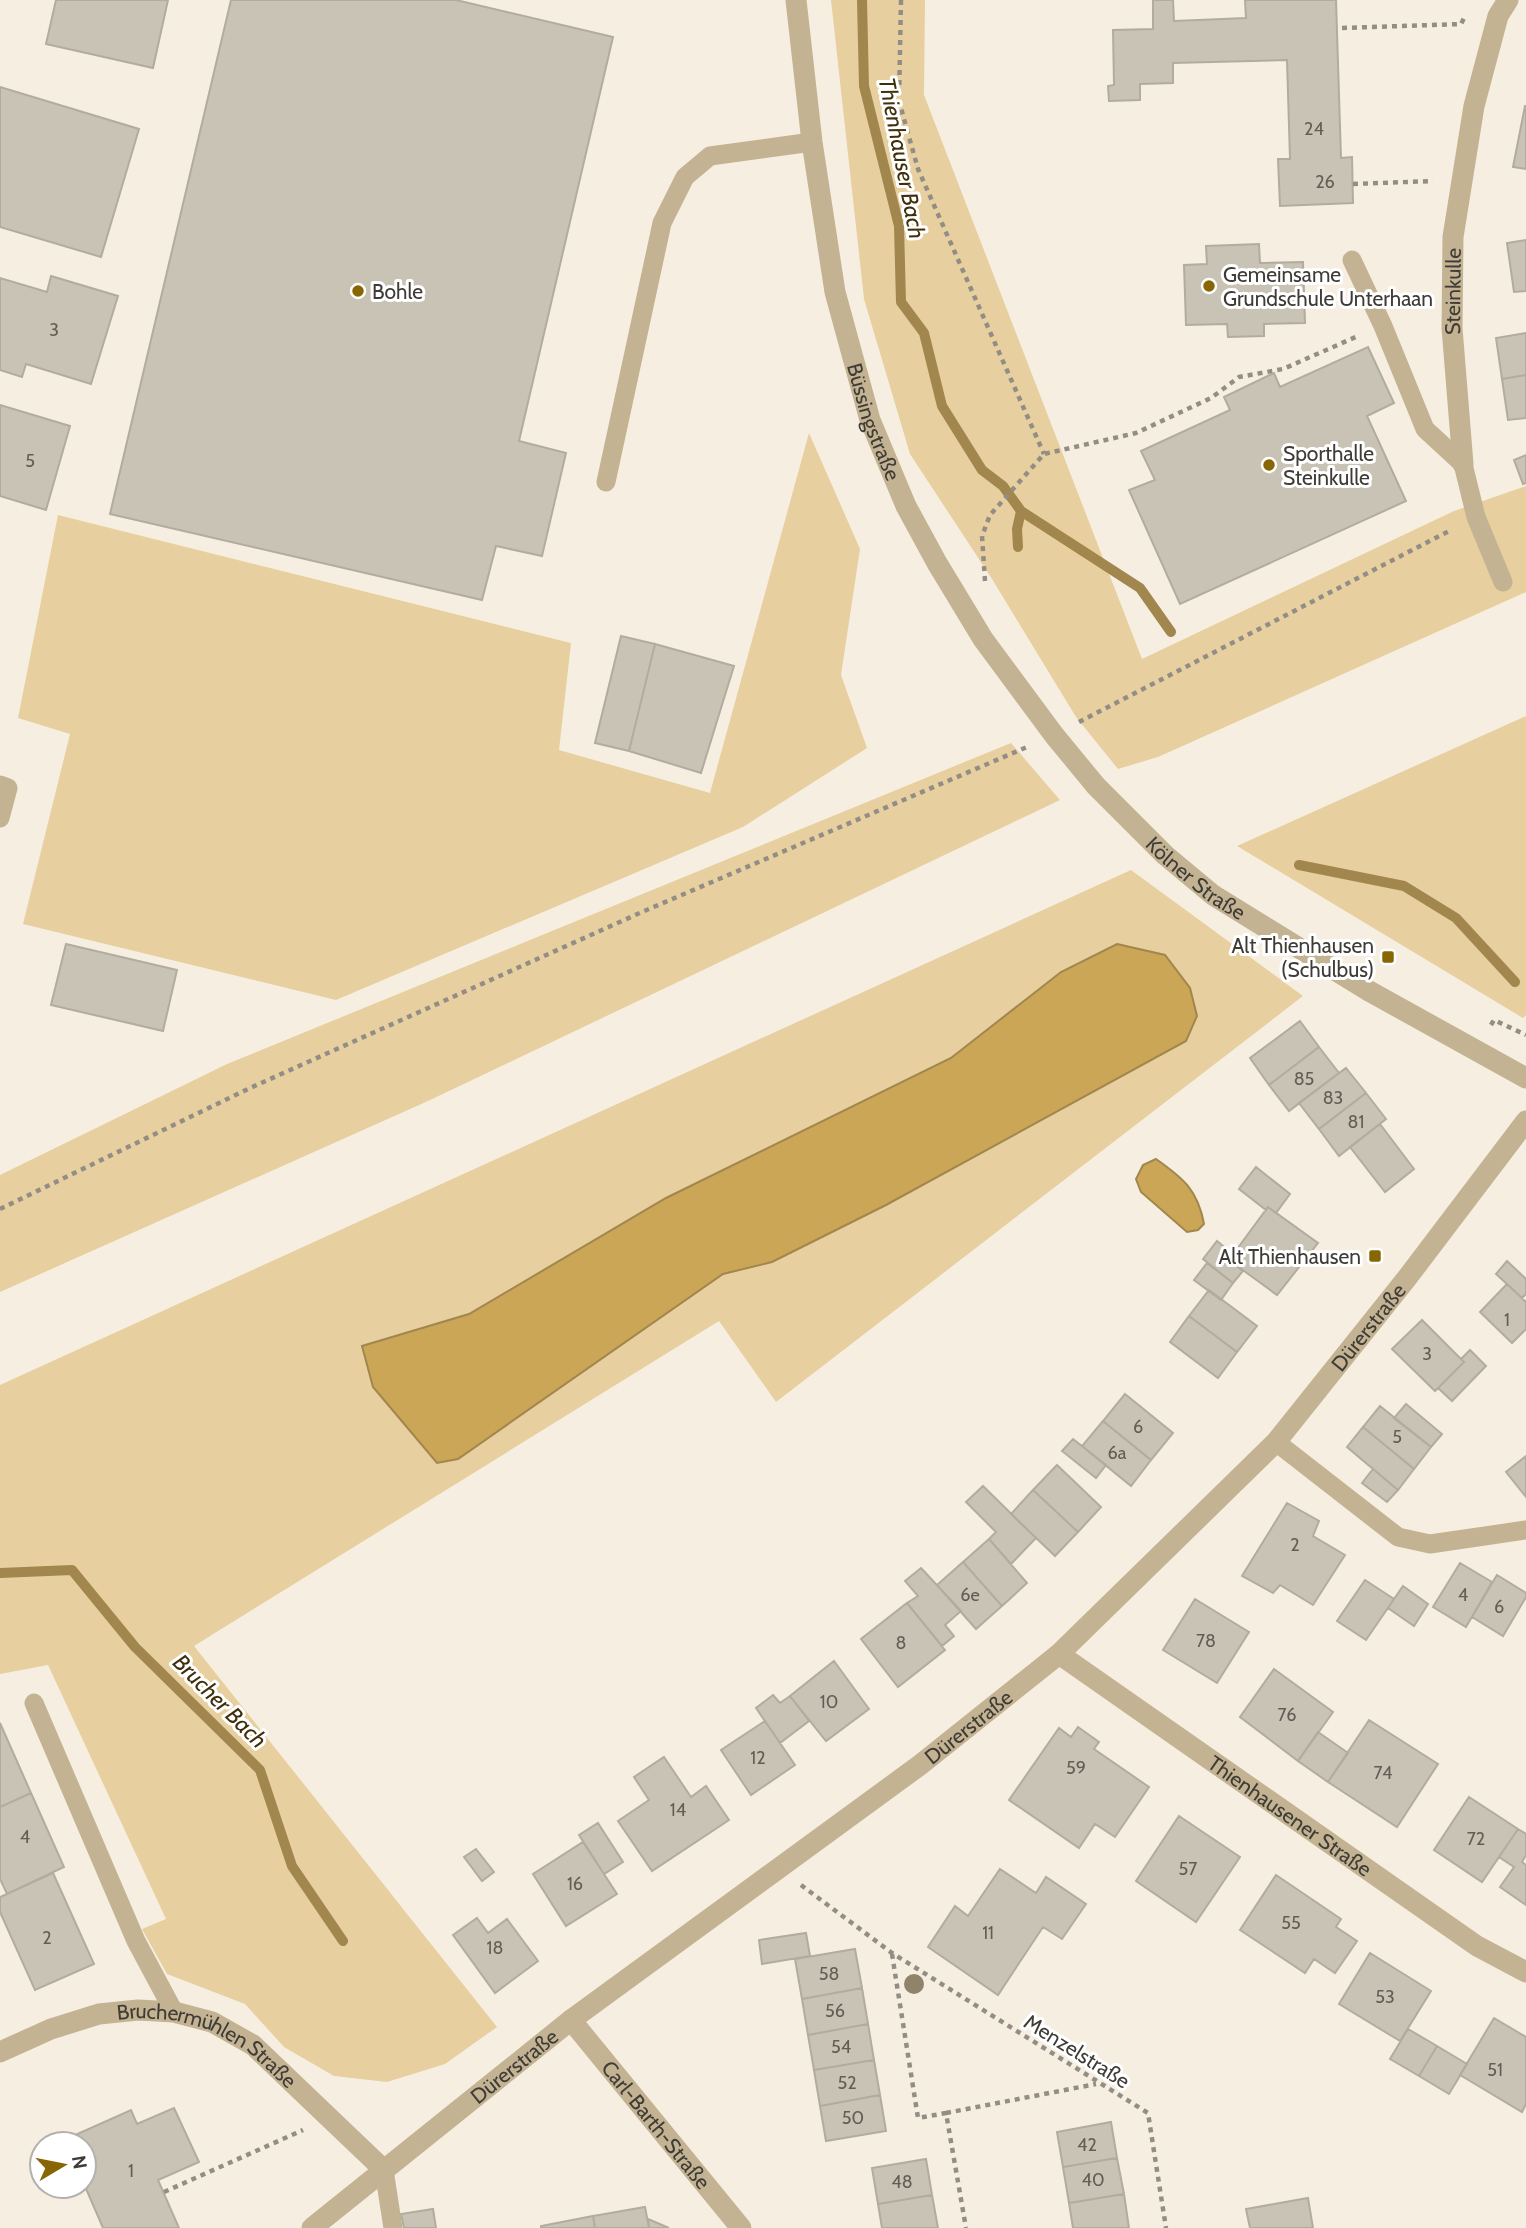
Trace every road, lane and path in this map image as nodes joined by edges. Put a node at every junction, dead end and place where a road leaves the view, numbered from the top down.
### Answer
1 (796, 0) edge
2 (901, 0) edge
3 (1508, 0) edge
4 (1455, 24) dead end
5 (1342, 28) dead end
6 (812, 142) junction
7 (1462, 180) junction
8 (1353, 184) dead end
9 (1352, 260) dead end
10 (1383, 326) junction
11 (1044, 454) junction
12 (1463, 464) junction
13 (606, 482) dead end
14 (1476, 517) junction
15 (1503, 582) dead end
16 (990, 593) dead end
17 (1054, 735) junction
18 (0, 785) edge
19 (1096, 786) joint
20 (0, 818) edge
21 (1526, 1078) edge
22 (1526, 1121) edge
23 (0, 1209) edge
24 (1276, 1442) junction
25 (1526, 1530) edge
26 (1059, 1654) junction
27 (34, 1703) dead end
28 (779, 1869) junction
29 (892, 1953) junction
30 (1526, 1972) edge
31 (174, 2012) junction
32 (571, 2020) junction
33 (0, 2052) edge
34 (1098, 2083) junction
35 (946, 2113) junction
36 (329, 2118) junction
37 (384, 2170) junction
38 (164, 2192) dead end
39 (312, 2228) edge
40 (393, 2228) edge
41 (741, 2228) edge
42 (965, 2228) edge
43 (1166, 2228) edge

1 - 6 street, Büssingstraße
2 - 11 path
3 - 7 street, Steinkulle
4 - 5 path
6 - 13 lane
6 - 17 street, Büssingstraße
7 - 8 path
7 - 12 street, Steinkulle
9 - 10 lane
10 - 11 path
10 - 12 lane
11 - 16 path
12 - 14 lane, Steinkulle
14 - 15 lane, Steinkulle
14 - 17 path
17 - 19 street, Büssingstraße
17 - 23 path
18 - 20 lane
19 - 21 street, Kölner Straße
22 - 24 street, Dürerstraße
24 - 25 lane
24 - 26 street, Dürerstraße
26 - 28 street, Dürerstraße
26 - 30 street, Thienhausener Straße
27 - 31 lane
28 - 29 path, Menzelstraße
28 - 32 street, Dürerstraße
29 - 34 path, Menzelstraße
29 - 35 path
31 - 33 street, Bruchermühlen Straße
31 - 36 street, Bruchermühlen Straße
32 - 37 street, Dürerstraße
32 - 41 street, Carl-Barth-Straße
34 - 35 path
34 - 43 path, Menzelstraße
35 - 42 path
36 - 37 street, Bruchermühlen Straße
36 - 38 path
37 - 39 street, Dürerstraße
37 - 40 lane

